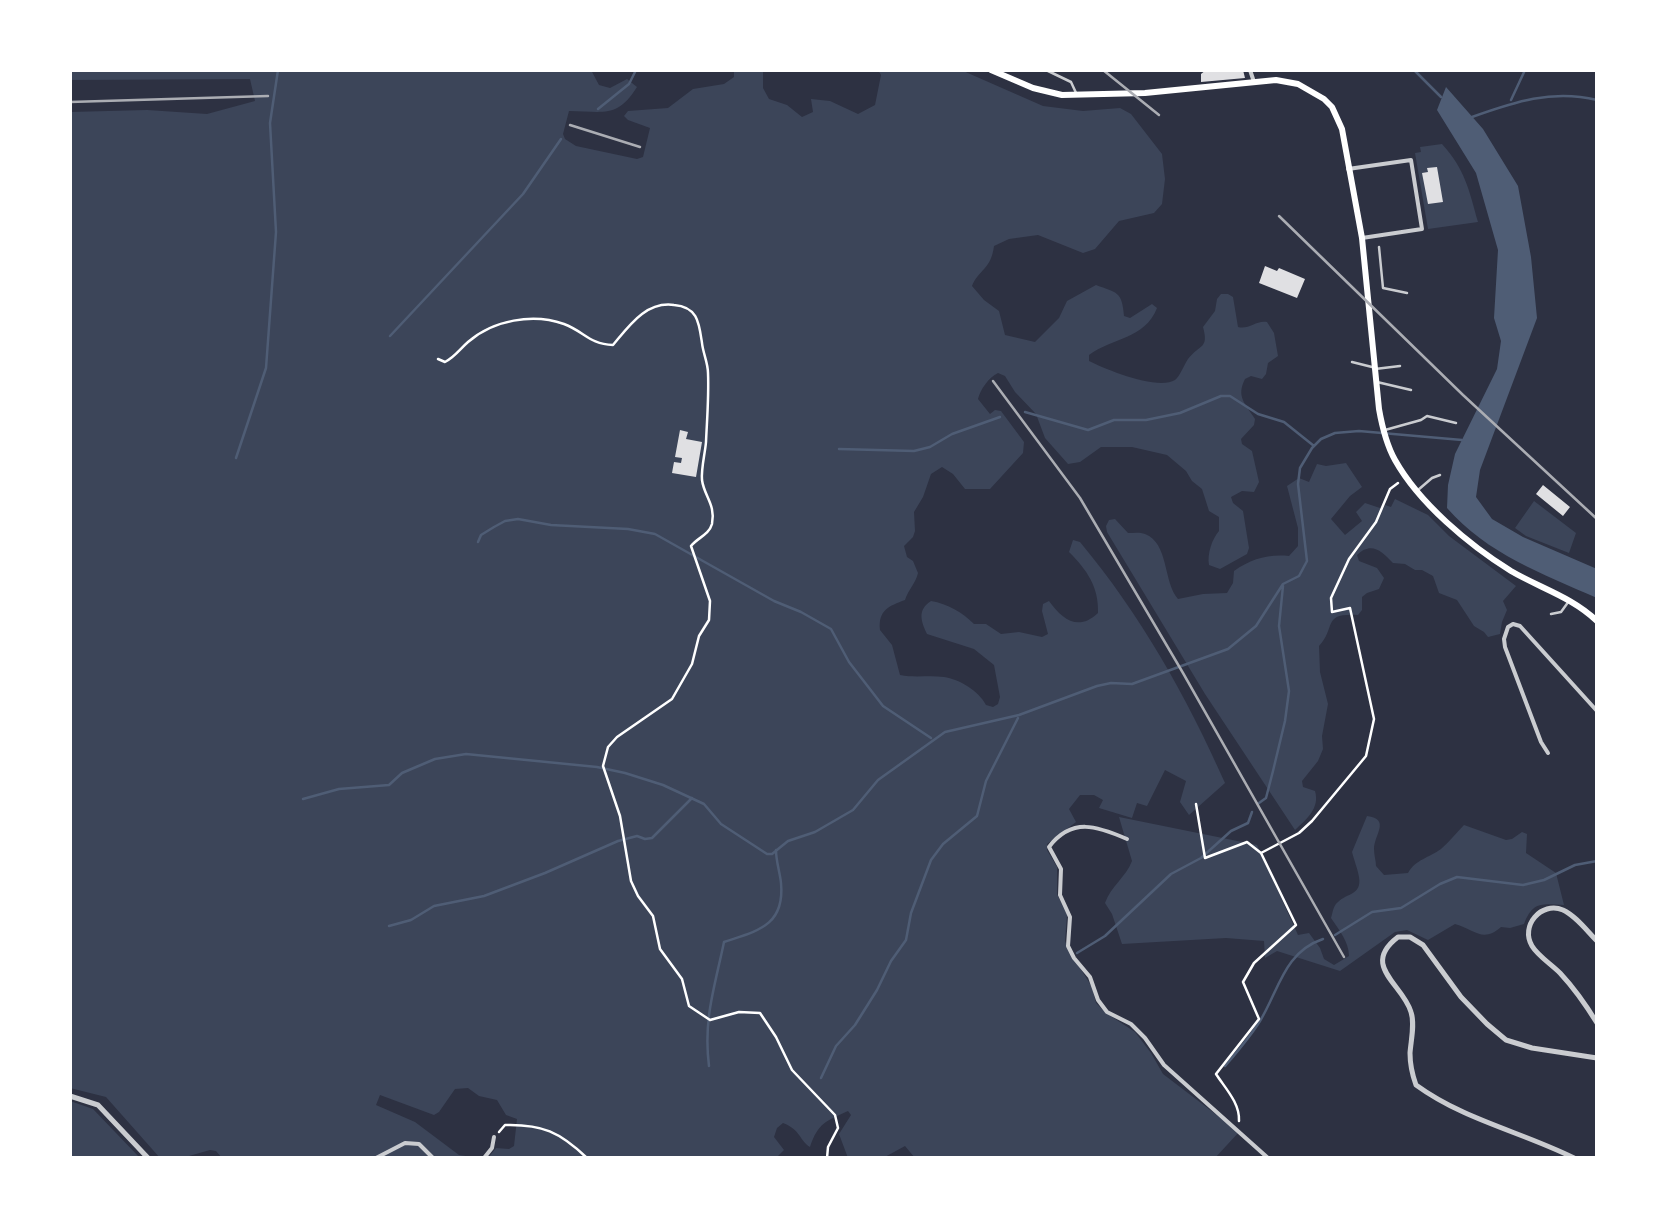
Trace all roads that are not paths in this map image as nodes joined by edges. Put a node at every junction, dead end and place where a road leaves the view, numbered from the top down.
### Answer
1 (991, 70) edge
2 (1046, 70) edge
3 (1250, 70) edge
4 (1254, 82) junction
5 (1077, 96) junction
6 (1348, 169) junction
7 (1362, 238) junction
8 (1379, 247) dead end
9 (1381, 265) junction
10 (1371, 266) junction
11 (1407, 292) dead end
12 (1352, 362) dead end
13 (1400, 366) dead end
14 (1374, 368) junction
15 (1375, 382) junction
16 (1411, 390) dead end
17 (1456, 424) dead end
18 (1384, 430) junction
19 (1440, 475) dead end
20 (1417, 491) junction
21 (1570, 600) junction
22 (1550, 614) dead end
23 (1597, 621) edge
24 (1597, 711) edge
25 (1548, 753) dead end
26 (1126, 839) dead end
27 (1597, 942) edge
28 (1597, 1023) edge
29 (1597, 1058) edge
30 (70, 1096) edge
31 (494, 1137) road end
32 (148, 1158) edge
33 (376, 1158) edge
34 (433, 1158) edge
35 (484, 1158) edge
36 (1268, 1158) edge
37 (1574, 1158) edge

1 - 5 main road
2 - 5 lane
3 - 4 street
4 - 5 main road
4 - 6 main road
6 - 7 main road
6 - 7 street
7 - 10 main road
8 - 9 lane
9 - 10 lane
9 - 11 lane
10 - 14 main road
12 - 14 lane
13 - 14 lane
14 - 15 main road
15 - 16 lane
15 - 18 main road
17 - 18 lane
18 - 20 main road
19 - 20 lane
20 - 21 main road
21 - 22 lane
21 - 23 main road
24 - 25 street
26 - 36 street
27 - 28 street
29 - 37 street
30 - 32 street
31 - 35 street
33 - 34 street

